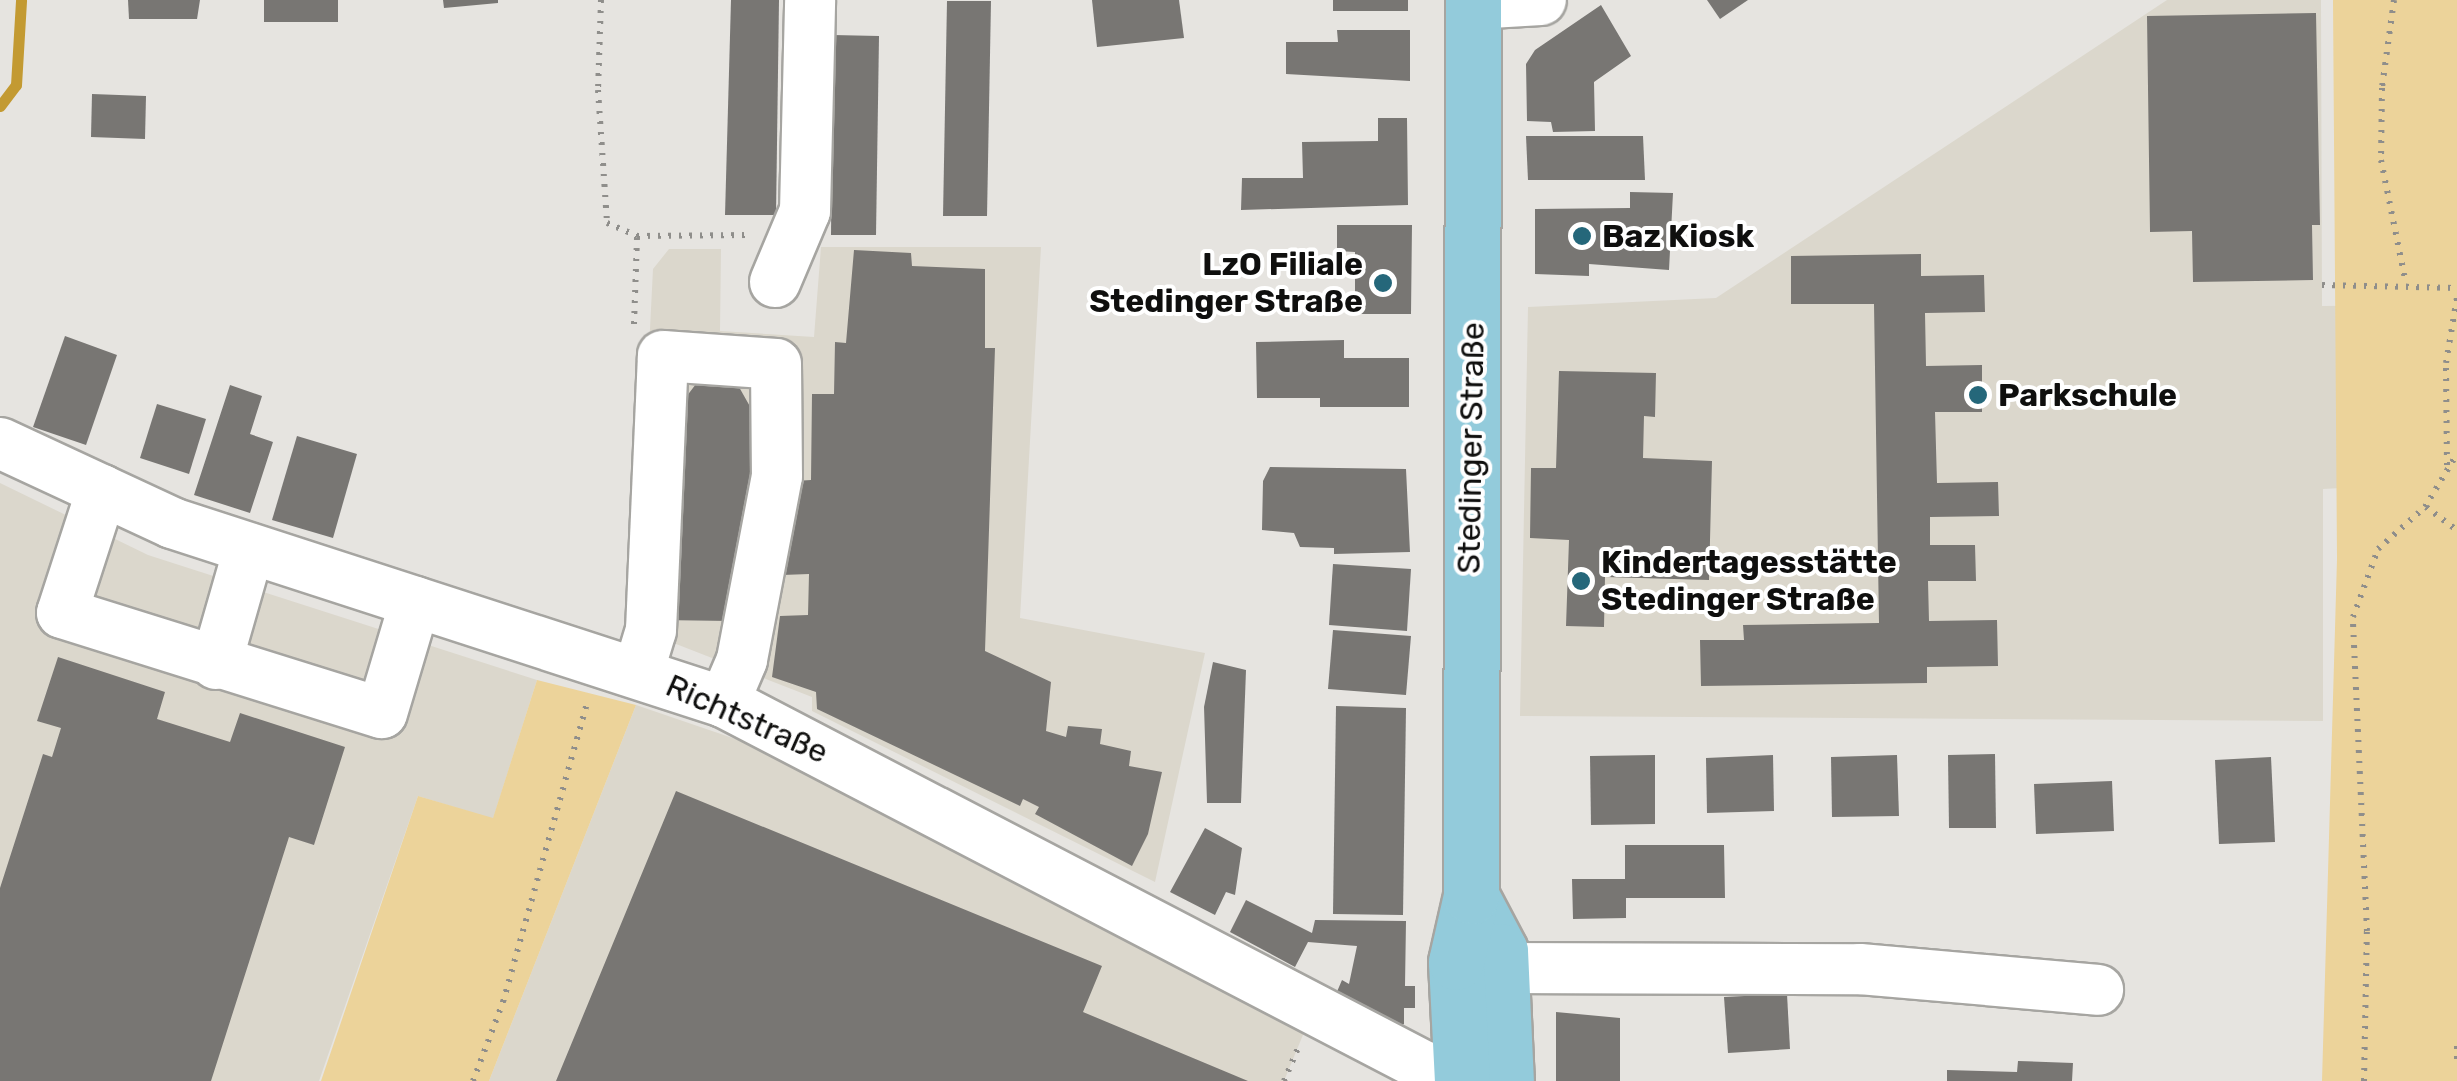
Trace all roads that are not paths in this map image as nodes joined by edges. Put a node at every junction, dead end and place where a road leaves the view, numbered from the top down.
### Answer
1 (810, 0) edge
2 (1542, 0) edge
3 (1473, 2) edge
4 (774, 282) dead end
5 (0, 443) edge
6 (102, 490) junction
7 (249, 549) junction
8 (415, 602) junction
9 (216, 664) junction
10 (621, 667) junction
11 (724, 702) junction
12 (1471, 896) junction
13 (1500, 968) junction
14 (2098, 990) dead end
15 (1484, 1074) edge

1 - 4 street
2 - 3 street
3 - 12 main road, Stedinger Straße
5 - 6 street, Richtstraße
6 - 7 street, Richtstraße
6 - 9 street
7 - 8 street, Richtstraße
7 - 9 street
8 - 9 street
8 - 10 street, Richtstraße
10 - 11 street, Richtstraße
10 - 11 street
11 - 15 street, Richtstraße
12 - 13 main road, Stedinger Straße
12 - 15 main road, Stedinger Straße
13 - 14 street
13 - 15 main road, Stedinger Straße

